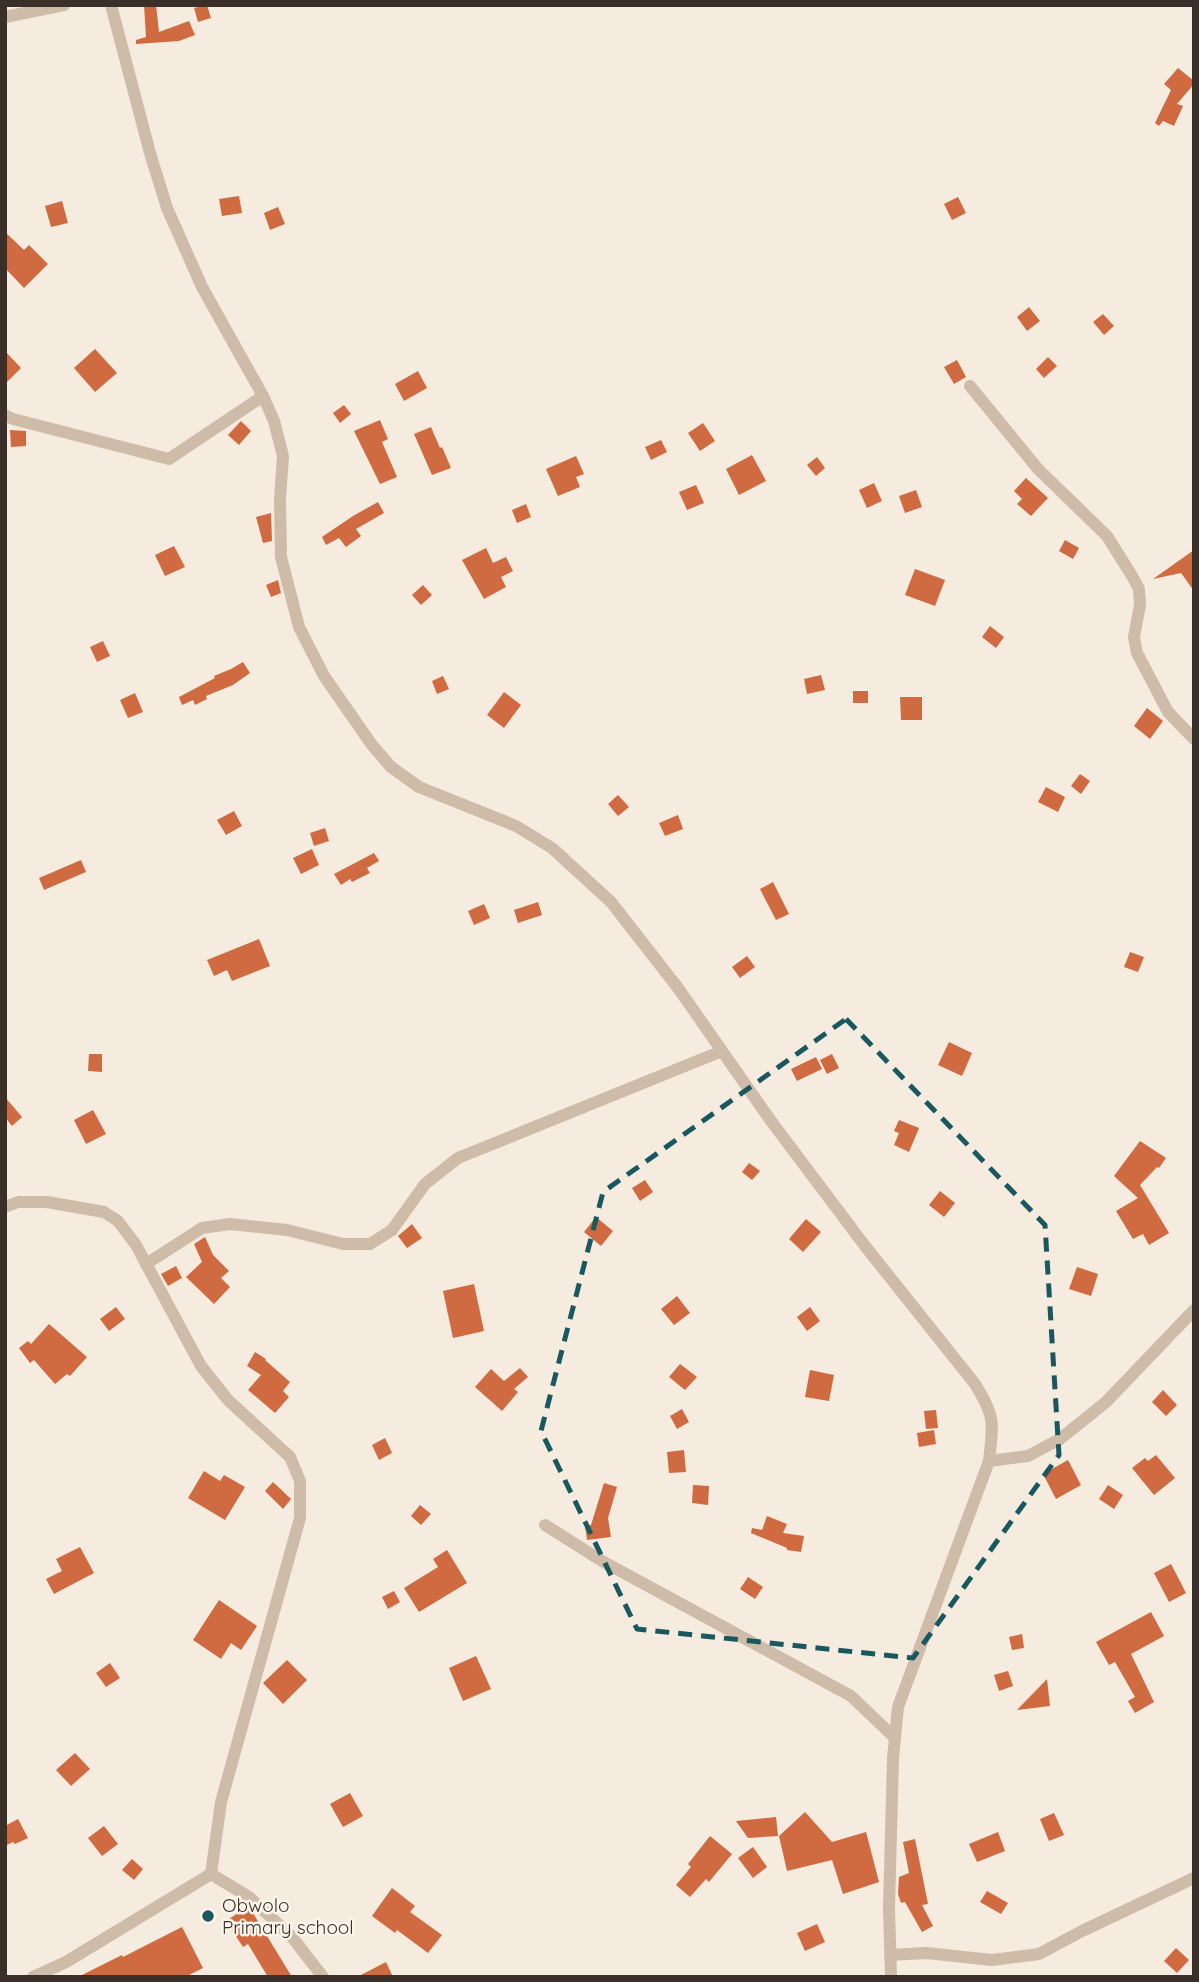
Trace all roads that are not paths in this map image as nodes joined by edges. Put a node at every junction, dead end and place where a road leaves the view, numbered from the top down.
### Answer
1 (64, 5) edge
2 (111, 5) edge
3 (5, 17) edge
4 (970, 386) dead end
5 (263, 396) junction
6 (5, 415) edge
7 (1194, 739) edge
8 (722, 1051) junction
9 (5, 1207) edge
10 (146, 1264) junction
11 (1194, 1310) edge
12 (989, 1461) junction
13 (545, 1525) dead end
14 (895, 1738) junction
15 (211, 1874) junction
16 (1194, 1878) edge
17 (890, 1955) junction
18 (33, 1977) edge
19 (323, 1977) edge
20 (891, 1977) edge

1 - 3 street
2 - 5 street
4 - 7 street
5 - 6 street
5 - 8 street
8 - 10 street
8 - 12 street
9 - 10 street
10 - 15 street
11 - 12 street
12 - 14 street
13 - 14 street
14 - 17 street
15 - 18 street
15 - 19 street
16 - 17 street
17 - 20 street

